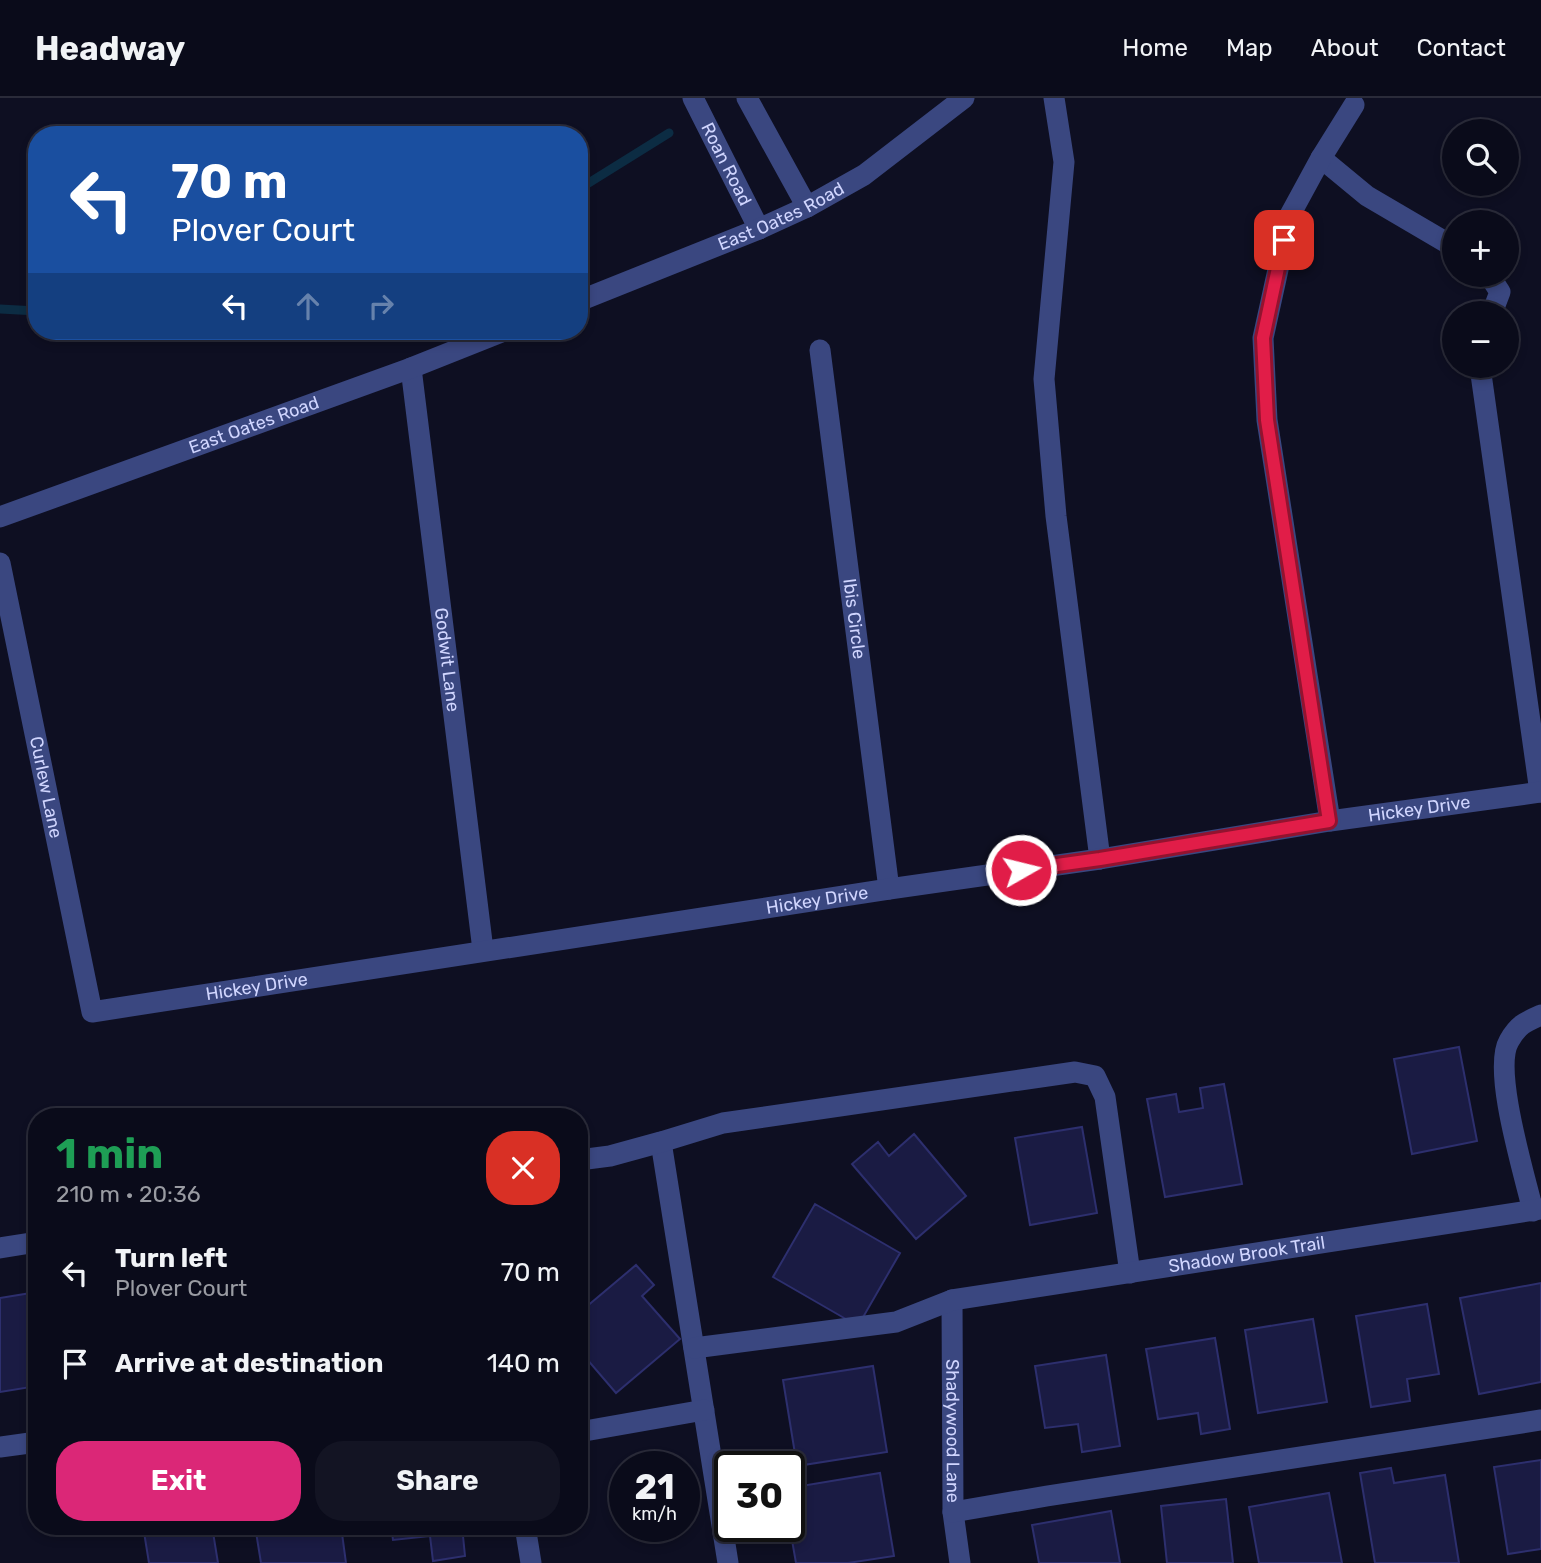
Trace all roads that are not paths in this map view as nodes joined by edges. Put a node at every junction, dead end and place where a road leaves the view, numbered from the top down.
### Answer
1 (693, 98) edge
2 (747, 98) edge
3 (964, 98) edge
4 (1054, 98) edge
5 (1354, 105) dead end
6 (1321, 158) junction
7 (807, 207) junction
8 (759, 229) junction
9 (1442, 240) edge
10 (588, 297) edge
11 (481, 340) edge
12 (820, 351) dead end
13 (411, 368) junction
14 (1481, 378) edge
15 (0, 517) edge
16 (0, 563) edge
17 (1540, 792) edge
18 (1329, 821) junction
19 (1100, 859) junction
20 (889, 889) junction
21 (483, 950) junction
22 (92, 1012) joint
23 (1541, 1015) edge
24 (661, 1142) junction
25 (588, 1159) edge
26 (1537, 1210) edge
27 (28, 1243) edge
28 (0, 1248) edge
29 (1130, 1273) junction
30 (952, 1300) junction
31 (694, 1348) junction
32 (704, 1410) junction
33 (1541, 1420) edge
34 (588, 1430) edge
35 (28, 1443) edge
36 (0, 1447) edge
37 (953, 1512) junction
38 (526, 1535) edge
39 (531, 1563) edge
40 (728, 1563) edge
41 (960, 1563) edge

1 - 8 street, Roan Road
2 - 7 street
3 - 7 street, East Oates Road
4 - 19 street
5 - 6 street
6 - 9 street
6 - 18 street
7 - 8 street, East Oates Road
8 - 10 street, East Oates Road
11 - 13 street, East Oates Road
12 - 20 street, Ibis Circle
13 - 15 street, East Oates Road
13 - 21 street, Godwit Lane
14 - 17 street
16 - 22 street, Curlew Lane
17 - 18 street, Hickey Drive
18 - 19 street, Hickey Drive
19 - 20 street, Hickey Drive
20 - 21 street, Hickey Drive
21 - 22 street, Hickey Drive
23 - 26 street
24 - 25 street
24 - 29 street
24 - 31 street
26 - 29 street, Shadow Brook Trail
27 - 28 street
29 - 30 street, Shadow Brook Trail
30 - 31 street, Shadow Brook Trail
30 - 37 street, Shadywood Lane
31 - 32 street
32 - 34 street
32 - 40 street
33 - 37 street
35 - 36 street
37 - 41 street, Shadywood Lane
38 - 39 street

